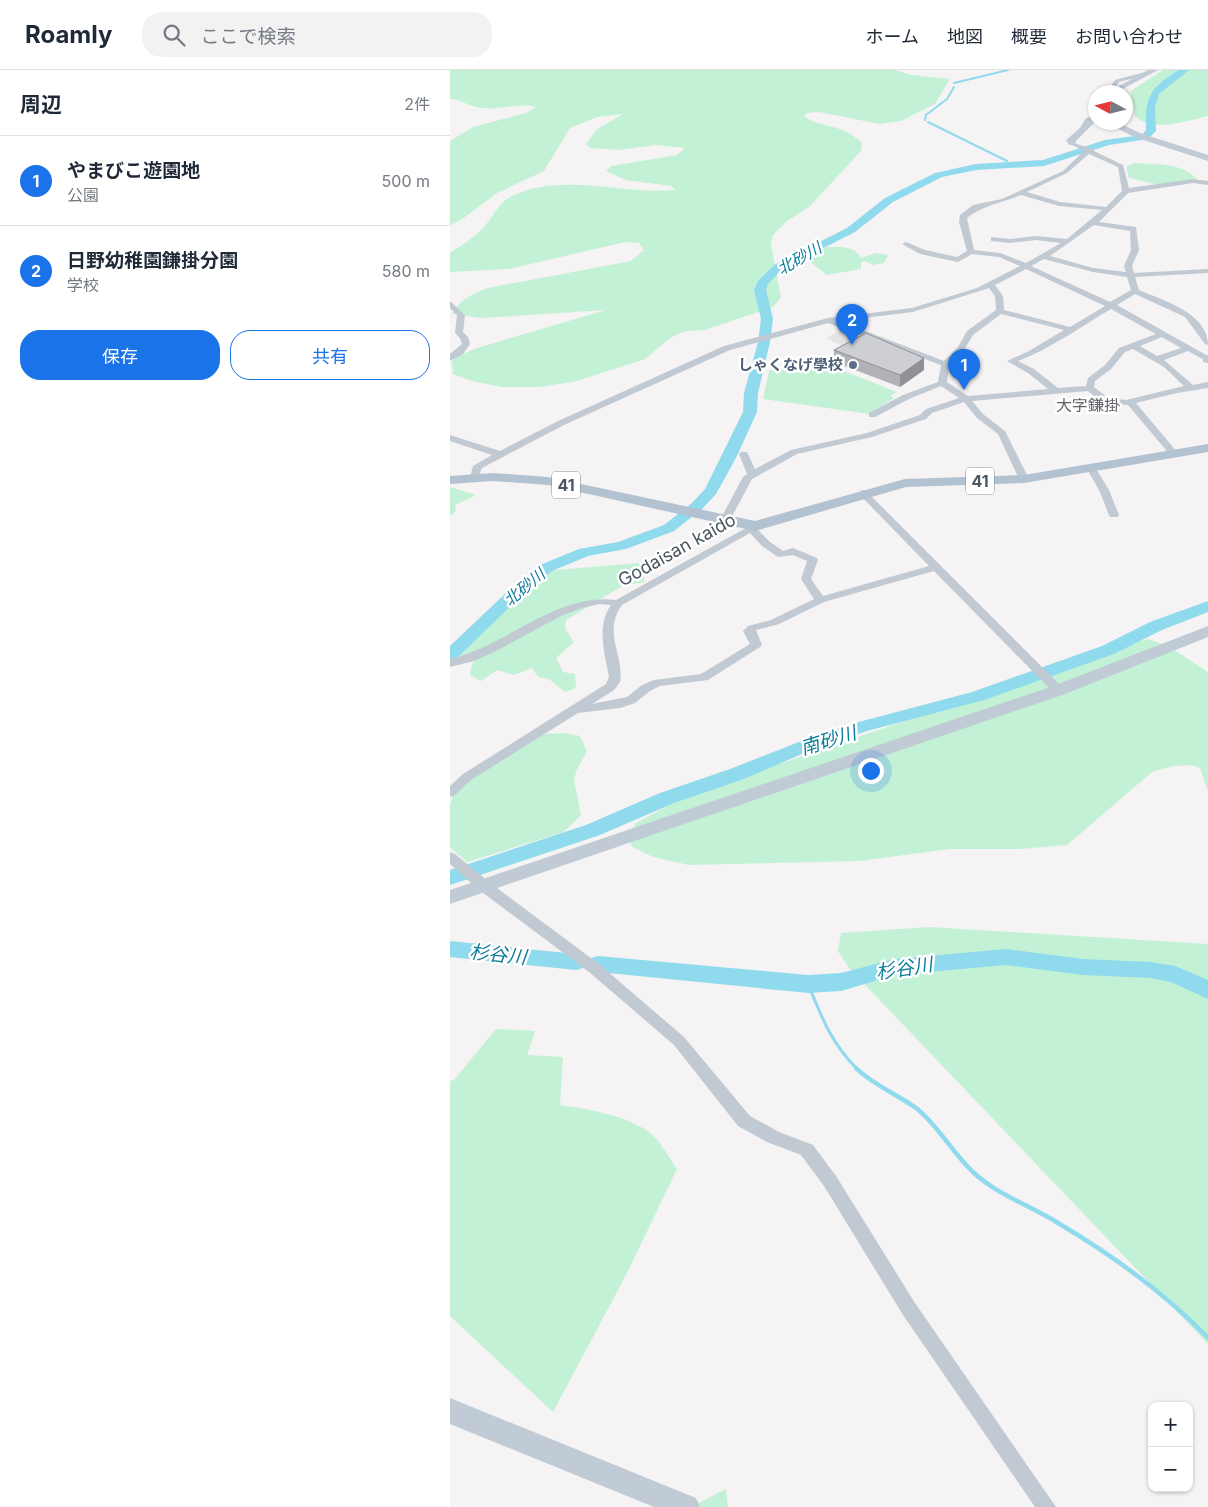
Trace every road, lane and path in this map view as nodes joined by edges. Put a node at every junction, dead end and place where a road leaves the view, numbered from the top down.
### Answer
1 (1152, 71) edge
2 (1125, 85) edge
3 (1088, 121) edge
4 (1127, 130) edge
5 (1076, 145) joint
6 (1091, 150) junction
7 (1208, 158) edge
8 (1208, 182) edge
9 (1126, 191) junction
10 (1020, 192) junction
11 (1108, 209) junction
12 (1093, 223) junction
13 (994, 239) dead end
14 (1067, 241) junction
15 (906, 244) dead end
16 (971, 252) junction
17 (1044, 257) junction
18 (1026, 266) junction
19 (1208, 271) edge
20 (1128, 274) junction
21 (989, 286) junction
22 (1135, 291) junction
23 (450, 304) edge
24 (1112, 306) junction
25 (1000, 310) junction
26 (828, 320) junction
27 (1072, 330) junction
28 (1164, 334) junction
29 (1208, 342) edge
30 (1132, 345) junction
31 (1208, 346) edge
32 (1192, 349) junction
33 (450, 358) edge
34 (1157, 359) junction
35 (1208, 359) edge
36 (945, 364) junction
37 (942, 383) junction
38 (1208, 385) edge
39 (1090, 388) junction
40 (1191, 388) junction
41 (1055, 390) junction
42 (966, 398) junction
43 (1130, 402) junction
44 (872, 415) dead end
45 (450, 438) edge
46 (1208, 448) edge
47 (499, 454) junction
48 (744, 454) dead end
49 (1174, 454) junction
50 (1092, 469) junction
51 (752, 474) junction
52 (475, 477) junction
53 (1024, 479) junction
54 (450, 480) edge
55 (863, 493) junction
56 (1114, 515) dead end
57 (725, 520) junction
58 (754, 527) junction
59 (936, 567) junction
60 (820, 600) junction
61 (618, 603) junction
62 (1208, 631) edge
63 (451, 663) edge
64 (1053, 685) junction
65 (579, 709) junction
66 (450, 793) edge
67 (454, 860) edge
68 (480, 882) junction
69 (450, 897) edge
70 (450, 1411) edge
71 (686, 1507) edge
72 (1046, 1507) edge

1 - 2 street
3 - 5 street
4 - 7 street
5 - 6 street
6 - 9 street
6 - 10 street
8 - 9 street
9 - 11 street
10 - 11 street
10 - 16 street
11 - 12 street
12 - 14 street
12 - 20 street
13 - 14 street
14 - 17 street
15 - 16 street
16 - 18 street
17 - 18 street
17 - 20 street
18 - 21 street
18 - 24 street
19 - 20 street
20 - 22 street
21 - 25 street
21 - 26 street
22 - 24 street
22 - 29 street
23 - 33 street
24 - 27 street
24 - 28 street
25 - 27 street
25 - 36 street
26 - 36 street
26 - 47 street
27 - 41 street
28 - 30 street
28 - 32 street
30 - 34 street
30 - 39 street
31 - 32 street
32 - 34 street
32 - 35 street
34 - 40 street
36 - 37 street
37 - 42 street
37 - 44 street
38 - 40 street
39 - 41 street
39 - 43 street
40 - 43 street
41 - 42 street
42 - 51 street
42 - 53 street
43 - 49 street
45 - 47 street
46 - 49 main road, 41
47 - 52 street
48 - 51 street
49 - 50 main road, 41
50 - 53 main road, 41
50 - 56 street
51 - 57 street
52 - 54 main road, 41
52 - 57 main road, 41
53 - 55 main road, 41
55 - 58 main road, 41
55 - 59 street
57 - 58 main road, 41
58 - 60 street
58 - 61 street, Godaisan kaido
59 - 60 street
59 - 64 street
60 - 65 street
61 - 63 street, Godaisan kaido
61 - 65 street
62 - 64 street
64 - 68 street
65 - 66 street
67 - 68 street
68 - 69 street
68 - 72 street
70 - 71 street

